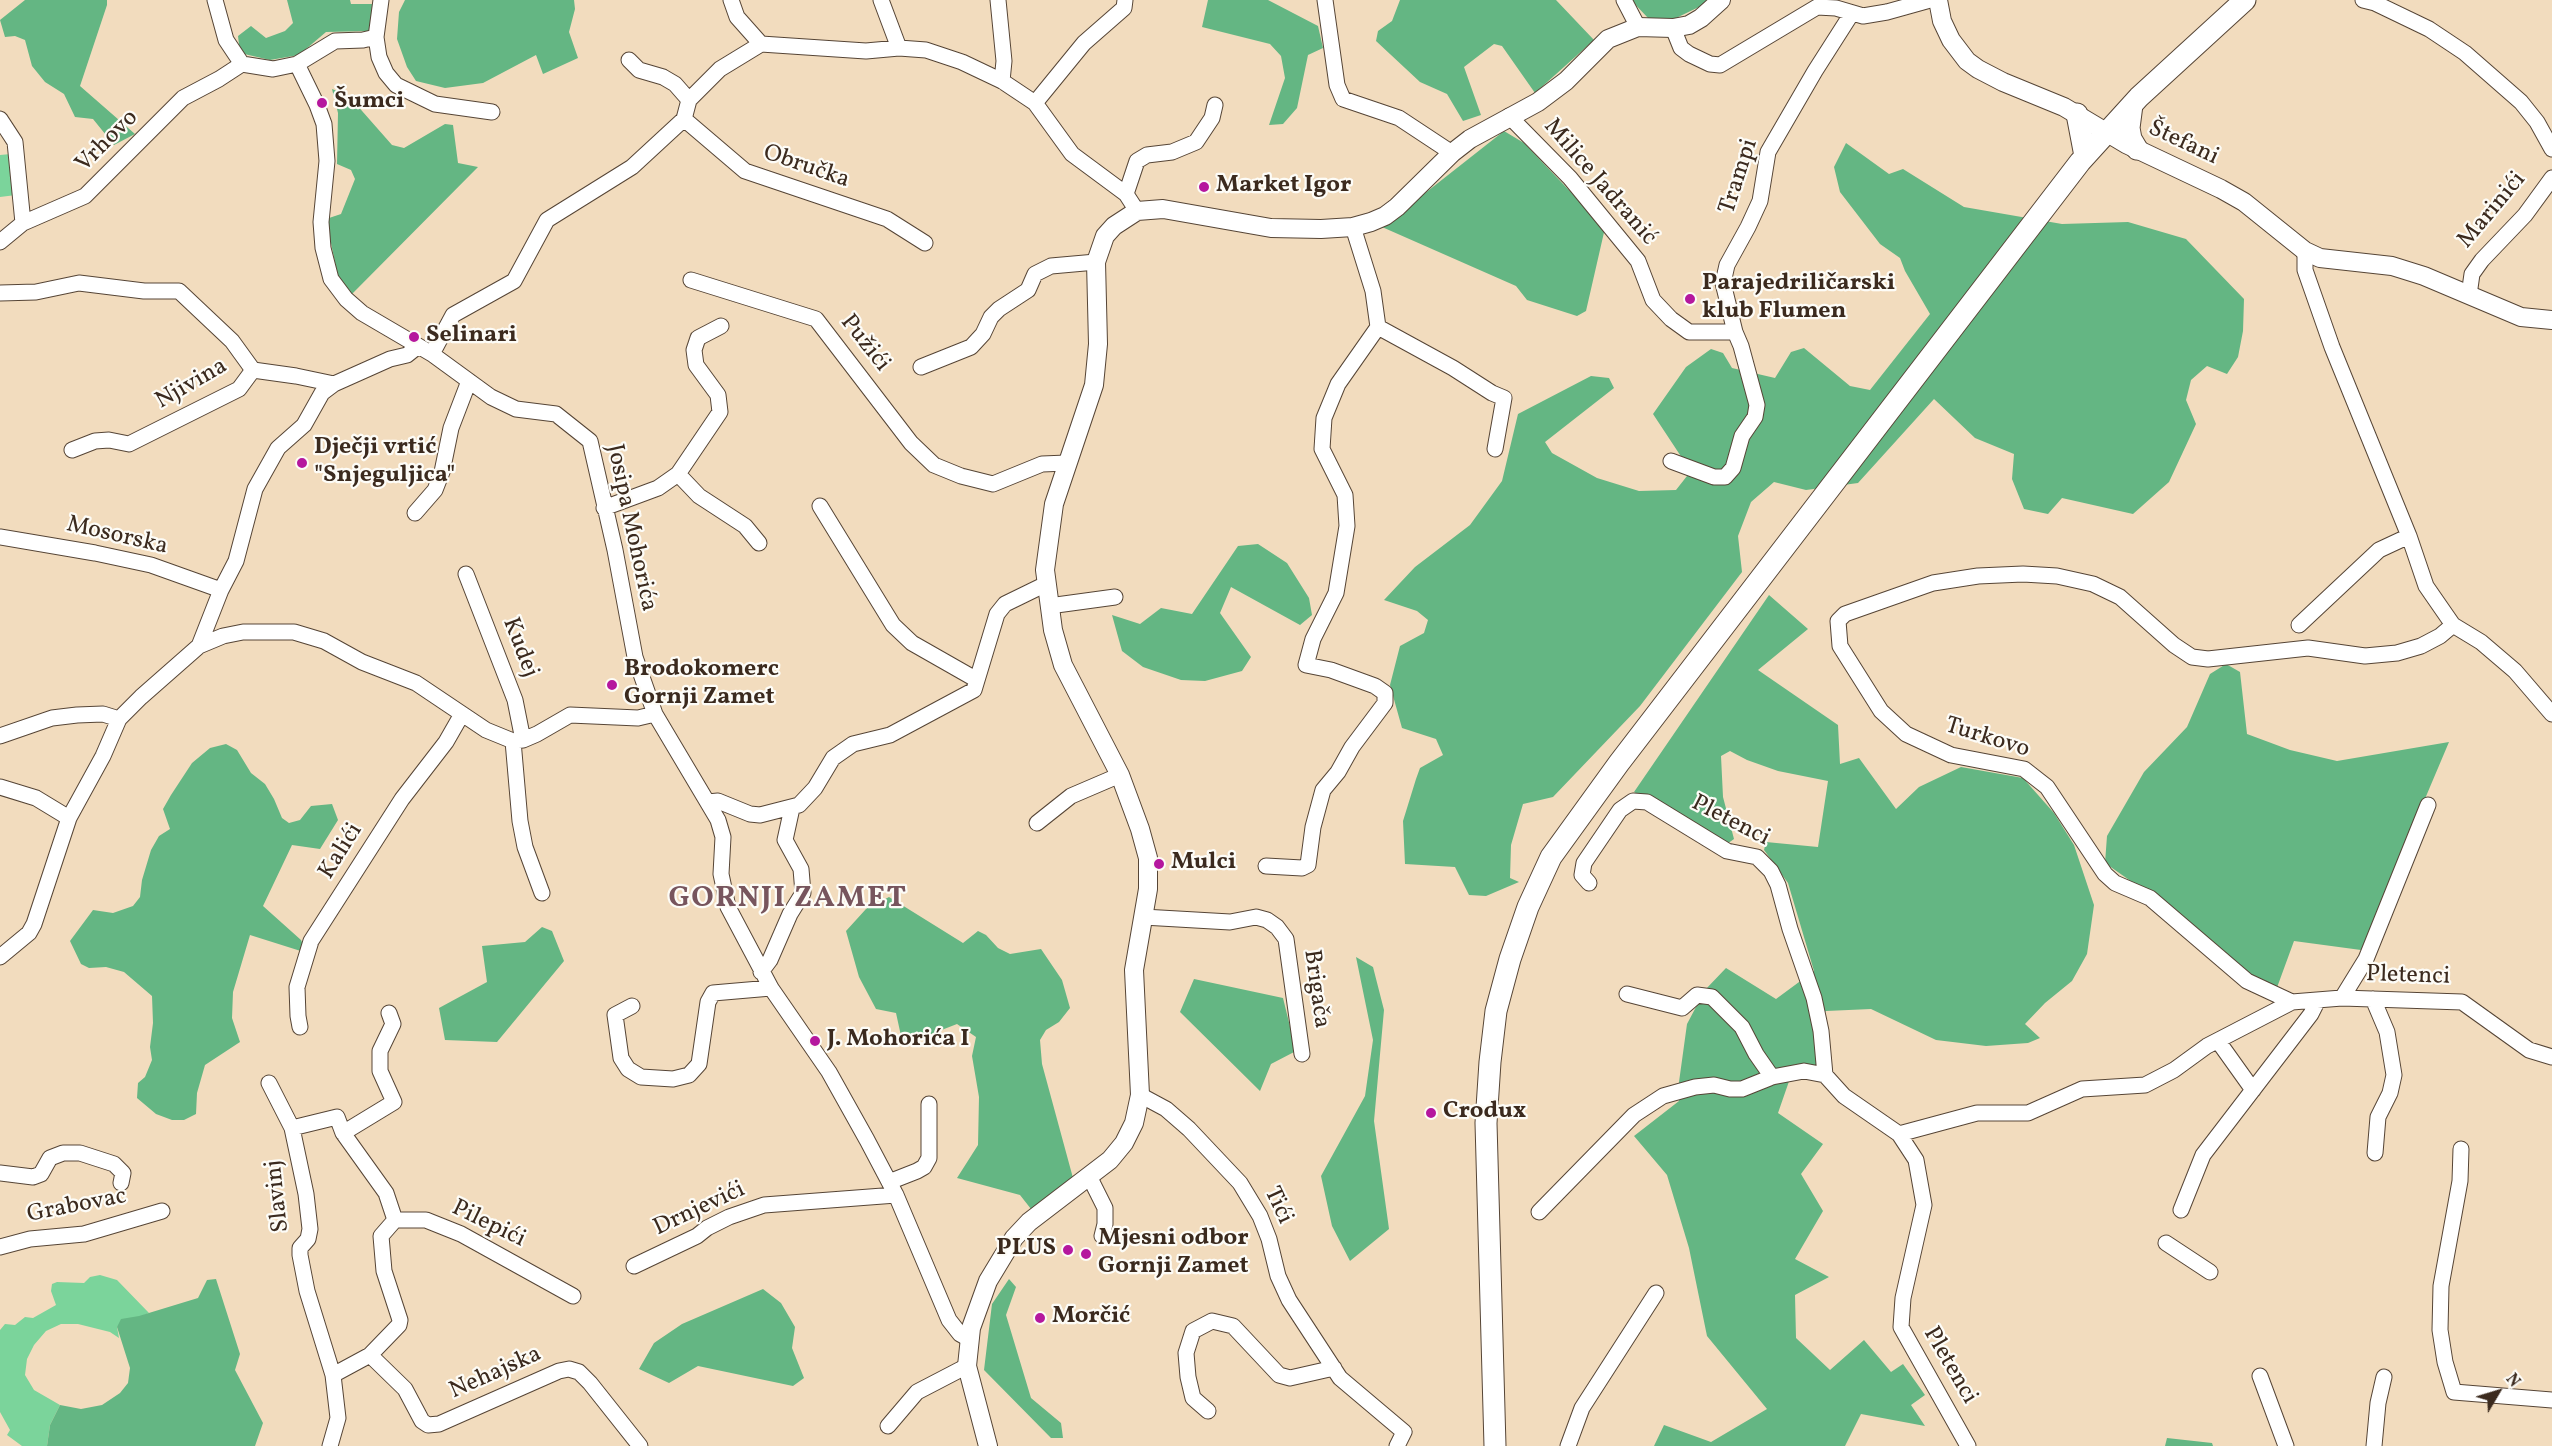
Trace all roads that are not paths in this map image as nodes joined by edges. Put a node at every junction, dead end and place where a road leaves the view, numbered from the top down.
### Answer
1 (215, 0) edge
2 (381, 0) edge
3 (731, 0) edge
4 (881, 0) edge
5 (998, 0) edge
6 (1125, 0) edge
7 (1325, 0) edge
8 (1624, 0) edge
9 (1721, 0) edge
10 (1930, 0) edge
11 (1938, 0) edge
12 (2245, 0) edge
13 (2363, 0) edge
14 (1852, 13) junction
15 (1638, 27) junction
16 (1673, 28) junction
17 (376, 37) junction
18 (761, 44) junction
19 (899, 48) junction
20 (629, 60) dead end
21 (242, 64) junction
22 (297, 64) junction
23 (1002, 81) junction
24 (689, 100) junction
25 (1035, 103) junction
26 (1215, 105) dead end
27 (2132, 105) junction
28 (492, 112) dead end
29 (2077, 114) junction
30 (1509, 116) junction
31 (0, 119) edge
32 (684, 119) junction
33 (2106, 132) junction
34 (2137, 149) junction
35 (2552, 149) edge
36 (1452, 153) junction
37 (2085, 156) junction
38 (2552, 178) edge
39 (1126, 194) junction
40 (1137, 211) junction
41 (23, 223) junction
42 (1353, 227) junction
43 (0, 242) edge
44 (925, 243) dead end
45 (2305, 251) junction
46 (1096, 262) junction
47 (691, 280) dead end
48 (0, 293) edge
49 (2469, 295) junction
50 (2552, 320) edge
51 (721, 326) dead end
52 (1378, 327) junction
53 (1735, 332) junction
54 (417, 347) junction
55 (432, 354) junction
56 (921, 367) dead end
57 (253, 370) junction
58 (469, 381) junction
59 (328, 388) junction
60 (1495, 449) dead end
61 (72, 450) dead end
62 (1671, 461) dead end
63 (1067, 463) junction
64 (678, 474) junction
65 (820, 506) dead end
66 (604, 508) junction
67 (415, 513) dead end
68 (2409, 536) junction
69 (0, 537) edge
70 (759, 543) dead end
71 (466, 574) dead end
72 (1046, 584) junction
73 (221, 590) junction
74 (1115, 597) dead end
75 (1049, 606) junction
76 (2299, 625) dead end
77 (2453, 625) junction
78 (199, 646) junction
79 (977, 680) junction
80 (462, 714) junction
81 (655, 714) junction
82 (2552, 714) edge
83 (119, 719) junction
84 (0, 736) edge
85 (518, 740) junction
86 (1120, 775) junction
87 (0, 787) edge
88 (708, 802) junction
89 (2428, 805) dead end
90 (792, 808) junction
91 (69, 818) junction
92 (1037, 823) dead end
93 (1266, 866) dead end
94 (1589, 883) dead end
95 (2115, 884) joint
96 (542, 893) dead end
97 (1143, 917) junction
98 (0, 957) edge
99 (762, 972) junction
100 (771, 988) junction
101 (1627, 994) dead end
102 (2342, 998) junction
103 (2373, 999) junction
104 (2318, 1000) junction
105 (2292, 1002) junction
106 (632, 1006) dead end
107 (389, 1013) dead end
108 (300, 1027) dead end
109 (2218, 1041) junction
110 (1302, 1054) dead end
111 (2552, 1057) edge
112 (1825, 1075) junction
113 (1772, 1077) junction
114 (269, 1083) dead end
115 (2253, 1090) junction
116 (1140, 1095) junction
117 (928, 1104) dead end
118 (292, 1128) junction
119 (343, 1133) junction
120 (1899, 1134) junction
121 (2461, 1149) dead end
122 (2375, 1153) dead end
123 (0, 1173) edge
124 (1089, 1176) junction
125 (121, 1183) dead end
126 (892, 1189) junction
127 (2181, 1210) dead end
128 (162, 1211) dead end
129 (1539, 1212) dead end
130 (395, 1220) junction
131 (1102, 1236) dead end
132 (2166, 1243) dead end
133 (0, 1247) edge
134 (634, 1266) dead end
135 (2210, 1272) dead end
136 (1656, 1293) dead end
137 (573, 1296) dead end
138 (969, 1339) junction
139 (370, 1355) junction
140 (967, 1365) junction
141 (1334, 1368) junction
142 (333, 1375) junction
143 (2260, 1376) dead end
144 (2384, 1377) dead end
145 (2552, 1400) edge
146 (1208, 1411) dead end
147 (888, 1426) dead end
148 (330, 1446) edge
149 (640, 1446) edge
150 (988, 1446) edge
151 (1397, 1446) edge
152 (1495, 1446) edge
153 (1568, 1446) edge
154 (1968, 1446) edge
155 (2286, 1446) edge
156 (2374, 1446) edge

1 - 21 street
2 - 17 street
3 - 18 street
4 - 19 street
5 - 23 street
6 - 25 street
7 - 36 street
8 - 15 street
9 - 16 street, Milice Jadranić
10 - 14 street
11 - 29 street, Štefani
12 - 27 main road
13 - 35 street
14 - 16 street
14 - 53 street, Trampi
15 - 16 street, Milice Jadranić
15 - 30 street, Milice Jadranić
17 - 22 street
17 - 28 street
18 - 19 street
18 - 24 street
19 - 23 street
20 - 24 street
21 - 22 street
21 - 41 street, Vrhovo
22 - 54 street, Josipa Mohorića
23 - 25 street
24 - 32 street
25 - 39 street
26 - 39 street
27 - 33 main road
27 - 34 main road
29 - 33 street, Štefani
29 - 37 main road
30 - 36 street, Milice Jadranić
30 - 53 street, Milice Jadranić
31 - 41 street
32 - 44 street, Obručka
32 - 55 street
33 - 34 street, Štefani
33 - 37 main road
34 - 45 street, Štefani
36 - 42 street, Milice Jadranić
37 - 152 main road
38 - 49 street, Marinići
39 - 40 street
40 - 42 street, Milice Jadranić
40 - 46 street
41 - 43 street, Vrhovo
42 - 52 street
45 - 49 street, Štefani
45 - 68 street
46 - 56 street, Pužići
46 - 63 street
47 - 63 street, Pužići
48 - 57 street
49 - 50 street
51 - 64 street
52 - 60 street
52 - 93 street
53 - 62 street
54 - 55 street, Josipa Mohorića
54 - 59 street
55 - 58 street, Josipa Mohorića
57 - 59 street, Njivina
57 - 61 street, Njivina
58 - 66 street, Josipa Mohorića
58 - 67 street
59 - 73 street
63 - 72 street
64 - 66 street
64 - 70 street
65 - 79 street
66 - 81 street, Josipa Mohorića
68 - 76 street
68 - 77 street
69 - 73 street, Mosorska
71 - 85 street, Kudej
72 - 75 street
72 - 79 street
73 - 78 street
74 - 75 street
75 - 86 street
77 - 82 street
77 - 95 street, Turkovo
78 - 80 street
78 - 83 street
79 - 90 street
80 - 85 street
80 - 108 street, Kalići
81 - 85 street
81 - 88 street, Josipa Mohorića
83 - 84 street
83 - 91 street
85 - 96 street, Kudej
86 - 92 street
86 - 97 street
87 - 91 street
88 - 90 street
88 - 99 street, Josipa Mohorića
89 - 102 street
90 - 99 street
91 - 98 street
94 - 112 street, Pletenci
95 - 105 street, Pletenci
97 - 110 street, Brigača
97 - 116 street
99 - 100 street, Josipa Mohorića
100 - 106 street
100 - 126 street, Josipa Mohorića
101 - 113 street
102 - 103 street, Pletenci
102 - 104 street, Pletenci
103 - 111 street, Pletenci
103 - 122 street
104 - 105 street, Pletenci
104 - 115 street
105 - 109 street, Pletenci
107 - 119 street
109 - 115 street
109 - 120 street, Pletenci
112 - 113 street
112 - 120 street, Pletenci
113 - 129 street
114 - 118 street, Slavinj
115 - 127 street
116 - 124 street
116 - 141 street, Tići
117 - 126 street
118 - 119 street
118 - 142 street, Slavinj
119 - 130 street
120 - 154 street, Pletenci
121 - 145 street
123 - 125 street
124 - 131 street
124 - 138 street
126 - 134 street, Drnjevići
126 - 138 street, Josipa Mohorića
128 - 133 street, Grabovac
130 - 137 street, Pilepići
130 - 139 street
132 - 135 street
136 - 153 street
138 - 140 street
139 - 142 street
139 - 149 street, Nehajska
140 - 147 street
140 - 150 street
141 - 146 street
141 - 151 street, Tići
142 - 148 street
143 - 155 street
144 - 156 street

